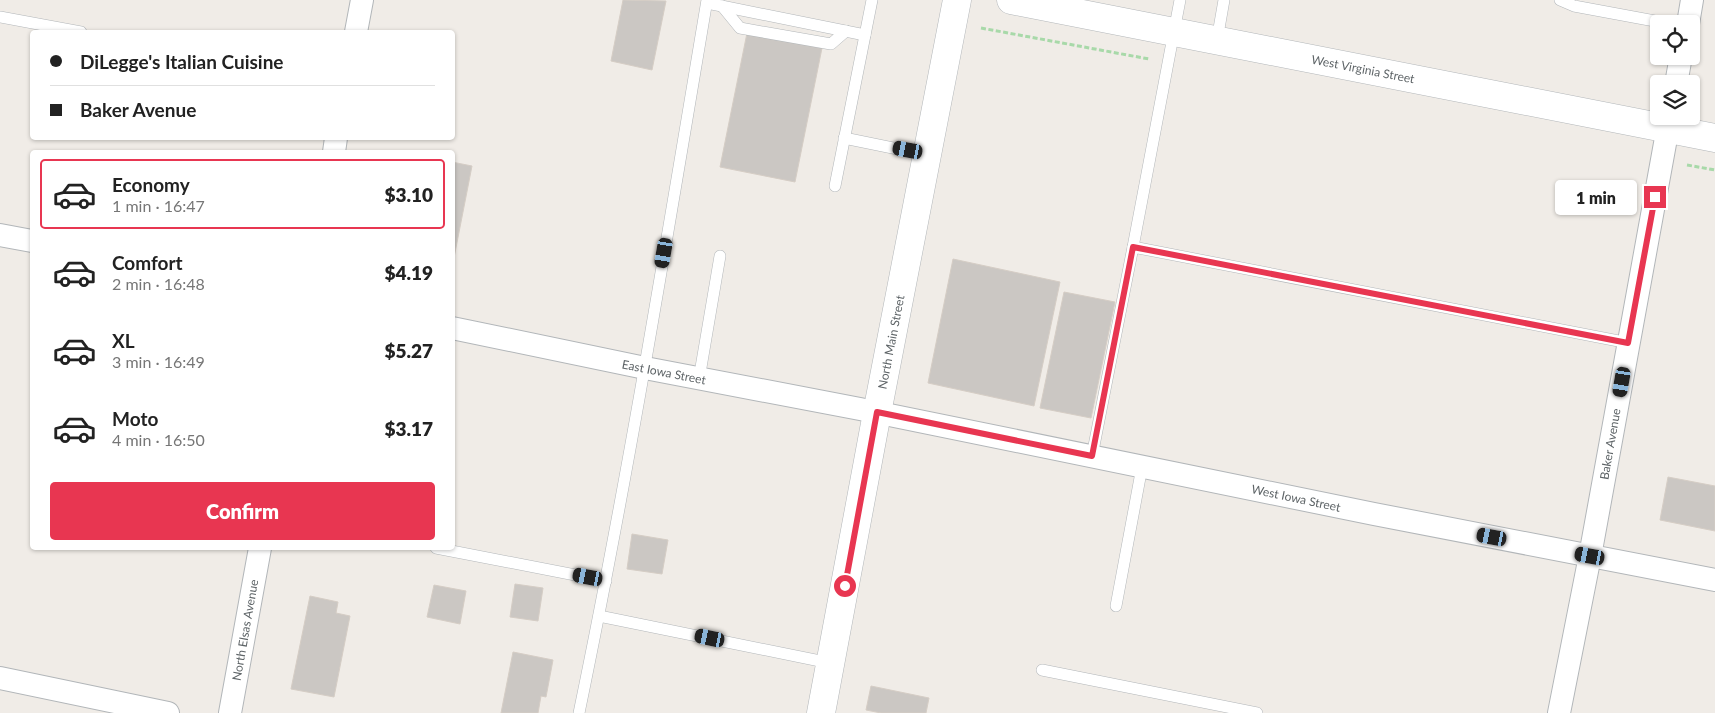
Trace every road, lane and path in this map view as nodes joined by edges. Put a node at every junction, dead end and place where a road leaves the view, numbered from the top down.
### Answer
1 (362, 0) edge
2 (872, 0) edge
3 (1012, 0) edge
4 (1180, 0) edge
5 (1224, 0) edge
6 (1560, 0) edge
7 (1692, 0) edge
8 (707, 2) edge
9 (722, 6) junction
10 (955, 11) edge
11 (1690, 15) edge
12 (0, 17) edge
13 (1650, 20) edge
14 (70, 30) edge
15 (356, 30) edge
16 (846, 31) junction
17 (1174, 32) junction
18 (865, 34) junction
19 (1217, 40) junction
20 (1169, 63) junction
21 (1650, 120) edge
22 (1669, 125) edge
23 (1675, 125) edge
24 (844, 138) junction
25 (1715, 138) edge
26 (927, 155) junction
27 (1686, 164) dead end
28 (1715, 170) edge
29 (834, 186) dead end
30 (0, 235) edge
31 (30, 241) edge
32 (1133, 247) junction
33 (720, 256) dead end
34 (455, 329) edge
35 (1628, 343) junction
36 (645, 368) junction
37 (699, 379) junction
38 (877, 412) junction
39 (1092, 456) junction
40 (1142, 467) junction
41 (260, 550) edge
42 (446, 550) edge
43 (1590, 556) junction
44 (1715, 580) edge
45 (606, 581) junction
46 (1116, 606) dead end
47 (599, 616) junction
48 (830, 663) junction
49 (1042, 670) dead end
50 (0, 678) edge
51 (168, 713) edge
52 (230, 713) edge
53 (579, 713) edge
54 (821, 713) edge
55 (1257, 713) edge
56 (1559, 713) edge

1 - 15 street
2 - 18 lane
3 - 17 street, West Virginia Street
4 - 17 lane
5 - 19 lane
6 - 13 lane
7 - 11 street
8 - 9 lane
8 - 36 lane
9 - 16 lane
9 - 16 lane
10 - 20 path
10 - 26 street, North Main Street
12 - 14 lane
16 - 18 lane
17 - 19 street, West Virginia Street
17 - 20 lane
18 - 24 lane
19 - 21 street, West Virginia Street
20 - 32 lane
22 - 35 street, Baker Avenue
23 - 25 street, West Virginia Street
24 - 26 lane
24 - 29 lane
26 - 38 street, North Main Street
27 - 28 path
30 - 31 street
32 - 35 lane
32 - 39 lane
33 - 37 lane
34 - 36 street, East Iowa Street
35 - 43 street, Baker Avenue
36 - 37 street, East Iowa Street
36 - 45 lane
37 - 38 street, East Iowa Street
38 - 39 street, West Iowa Street
38 - 48 street, North Main Street
39 - 40 street, West Iowa Street
40 - 43 street, West Iowa Street
40 - 46 lane
41 - 52 street, North Elsas Avenue
42 - 45 lane
43 - 44 street, West Iowa Street
43 - 56 street, Baker Avenue
45 - 47 lane
47 - 48 lane
47 - 53 lane
48 - 54 street, North Main Street
49 - 55 lane
50 - 51 street

